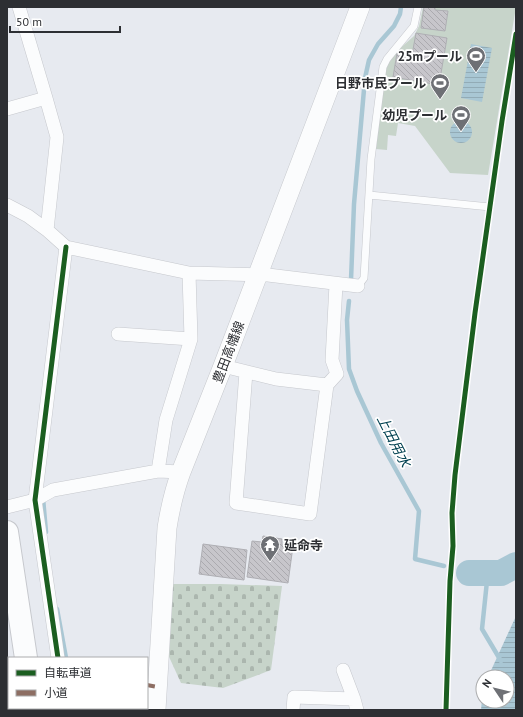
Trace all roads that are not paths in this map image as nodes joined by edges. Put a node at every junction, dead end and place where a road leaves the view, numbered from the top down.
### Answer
1 (19, 7) edge
2 (360, 7) edge
3 (418, 7) edge
4 (46, 98) junction
5 (7, 109) edge
6 (369, 195) junction
7 (7, 205) edge
8 (490, 207) dead end
9 (47, 230) junction
10 (66, 247) junction
11 (189, 273) junction
12 (257, 275) junction
13 (336, 284) junction
14 (358, 286) joint
15 (118, 334) dead end
16 (191, 339) junction
17 (223, 366) junction
18 (246, 372) junction
19 (327, 385) junction
20 (158, 471) junction
21 (181, 472) junction
22 (35, 500) junction
23 (7, 507) edge
24 (7, 532) edge
25 (26, 657) edge
26 (58, 657) edge
27 (343, 670) dead end
28 (356, 704) edge
29 (156, 710) edge
30 (293, 710) edge

1 - 4 street
2 - 12 main road, 豊田高幡線
3 - 6 lane
4 - 5 street
4 - 9 street
6 - 8 lane
6 - 14 lane
7 - 9 street
9 - 10 street
10 - 11 street
10 - 22 street
11 - 12 street
11 - 16 street
12 - 13 street
12 - 17 main road, 豊田高幡線
13 - 14 street
13 - 19 street
15 - 16 street
16 - 20 street
17 - 18 street
17 - 21 main road, 豊田高幡線
18 - 19 street
18 - 19 street
20 - 21 street
20 - 22 street
21 - 29 main road, 豊田高幡線
22 - 23 street
22 - 26 street
24 - 25 highway
27 - 28 street
28 - 30 street

